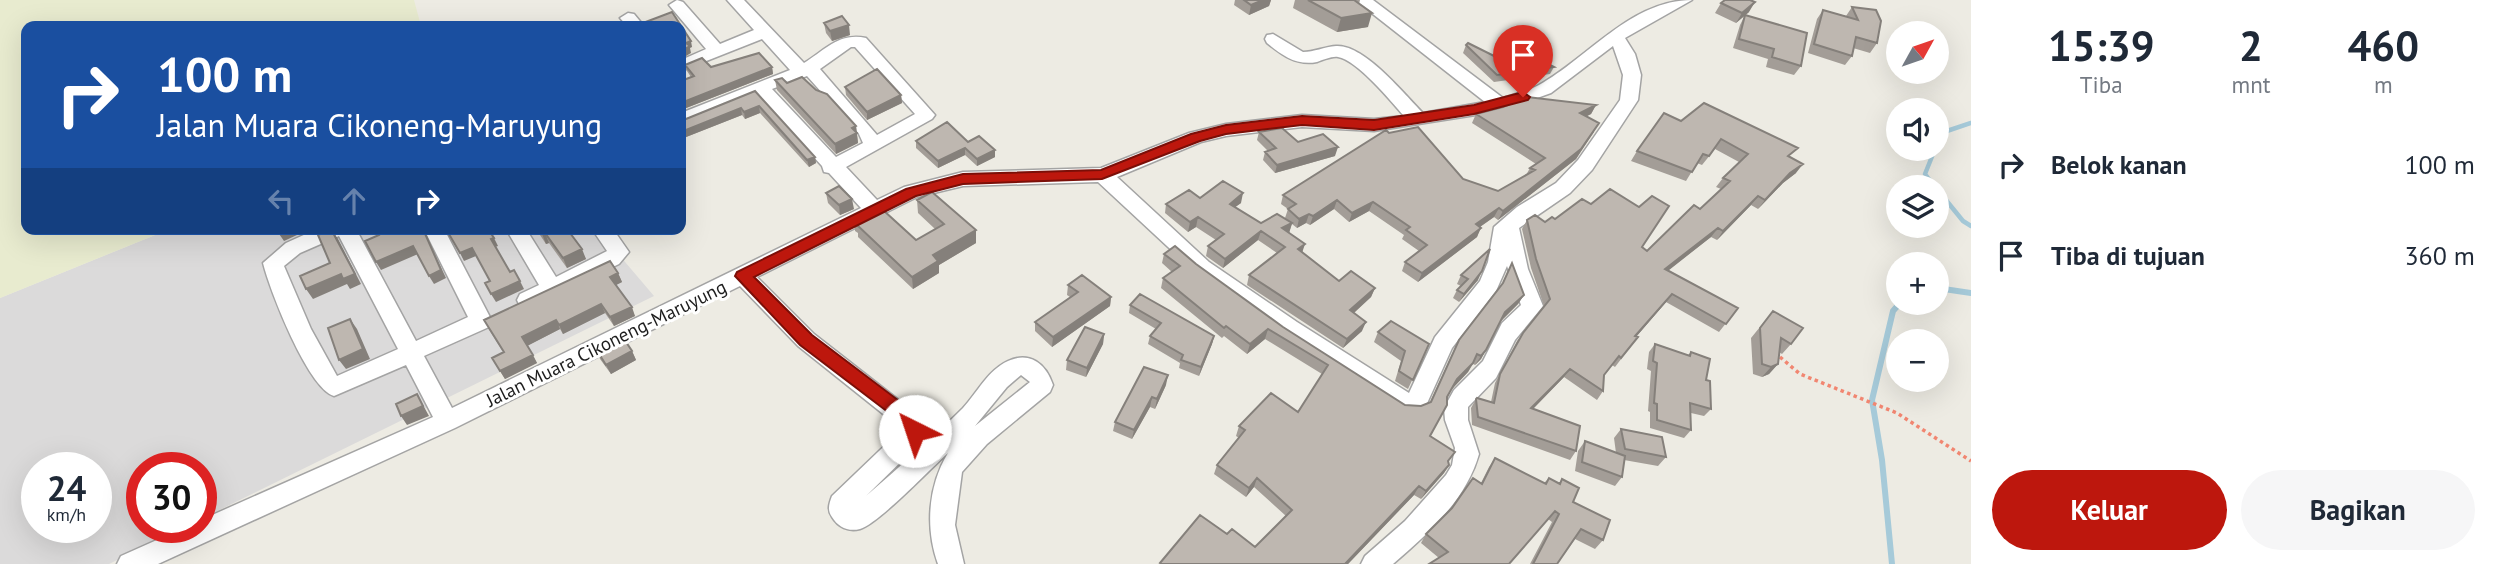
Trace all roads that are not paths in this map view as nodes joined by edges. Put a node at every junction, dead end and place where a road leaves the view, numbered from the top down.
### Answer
1 (735, 0) edge
2 (1363, 0) edge
3 (1684, 0) edge
4 (677, 5) dead end
5 (763, 32) junction
6 (1615, 36) junction
7 (1273, 39) dead end
8 (717, 51) junction
9 (686, 64) edge
10 (805, 69) junction
11 (760, 87) junction
12 (1501, 104) junction
13 (686, 118) edge
14 (1419, 120) junction
15 (874, 145) junction
16 (831, 167) junction
17 (1102, 174) junction
18 (875, 211) junction
19 (1508, 225) junction
20 (322, 235) edge
21 (349, 235) edge
22 (437, 235) edge
23 (520, 235) edge
24 (606, 235) edge
25 (743, 276) junction
26 (552, 288) junction
27 (481, 321) junction
28 (411, 354) junction
29 (447, 421) junction
30 (131, 564) edge
31 (951, 564) edge
32 (1374, 564) edge

1 - 5 street
2 - 12 street
3 - 6 street, Jalan Muara Cikoneng-Maruyung
4 - 8 street
5 - 8 street
5 - 10 street
6 - 12 street, Jalan Muara Cikoneng-Maruyung
6 - 19 street
7 - 14 street
8 - 9 street
10 - 11 street
10 - 15 street
10 - 15 street
11 - 13 street
11 - 16 street
12 - 14 street, Jalan Muara Cikoneng-Maruyung
14 - 17 street, Jalan Muara Cikoneng-Maruyung
15 - 16 street
16 - 18 street
17 - 18 street, Jalan Muara Cikoneng-Maruyung
17 - 19 street
18 - 25 street, Jalan Muara Cikoneng-Maruyung
19 - 32 street
20 - 28 street
21 - 28 street
22 - 27 street
23 - 26 street
24 - 26 street
25 - 29 street, Jalan Muara Cikoneng-Maruyung
25 - 31 street
26 - 27 street
27 - 28 street
28 - 29 street
29 - 30 street, Jalan Muara Cikoneng-Maruyung

